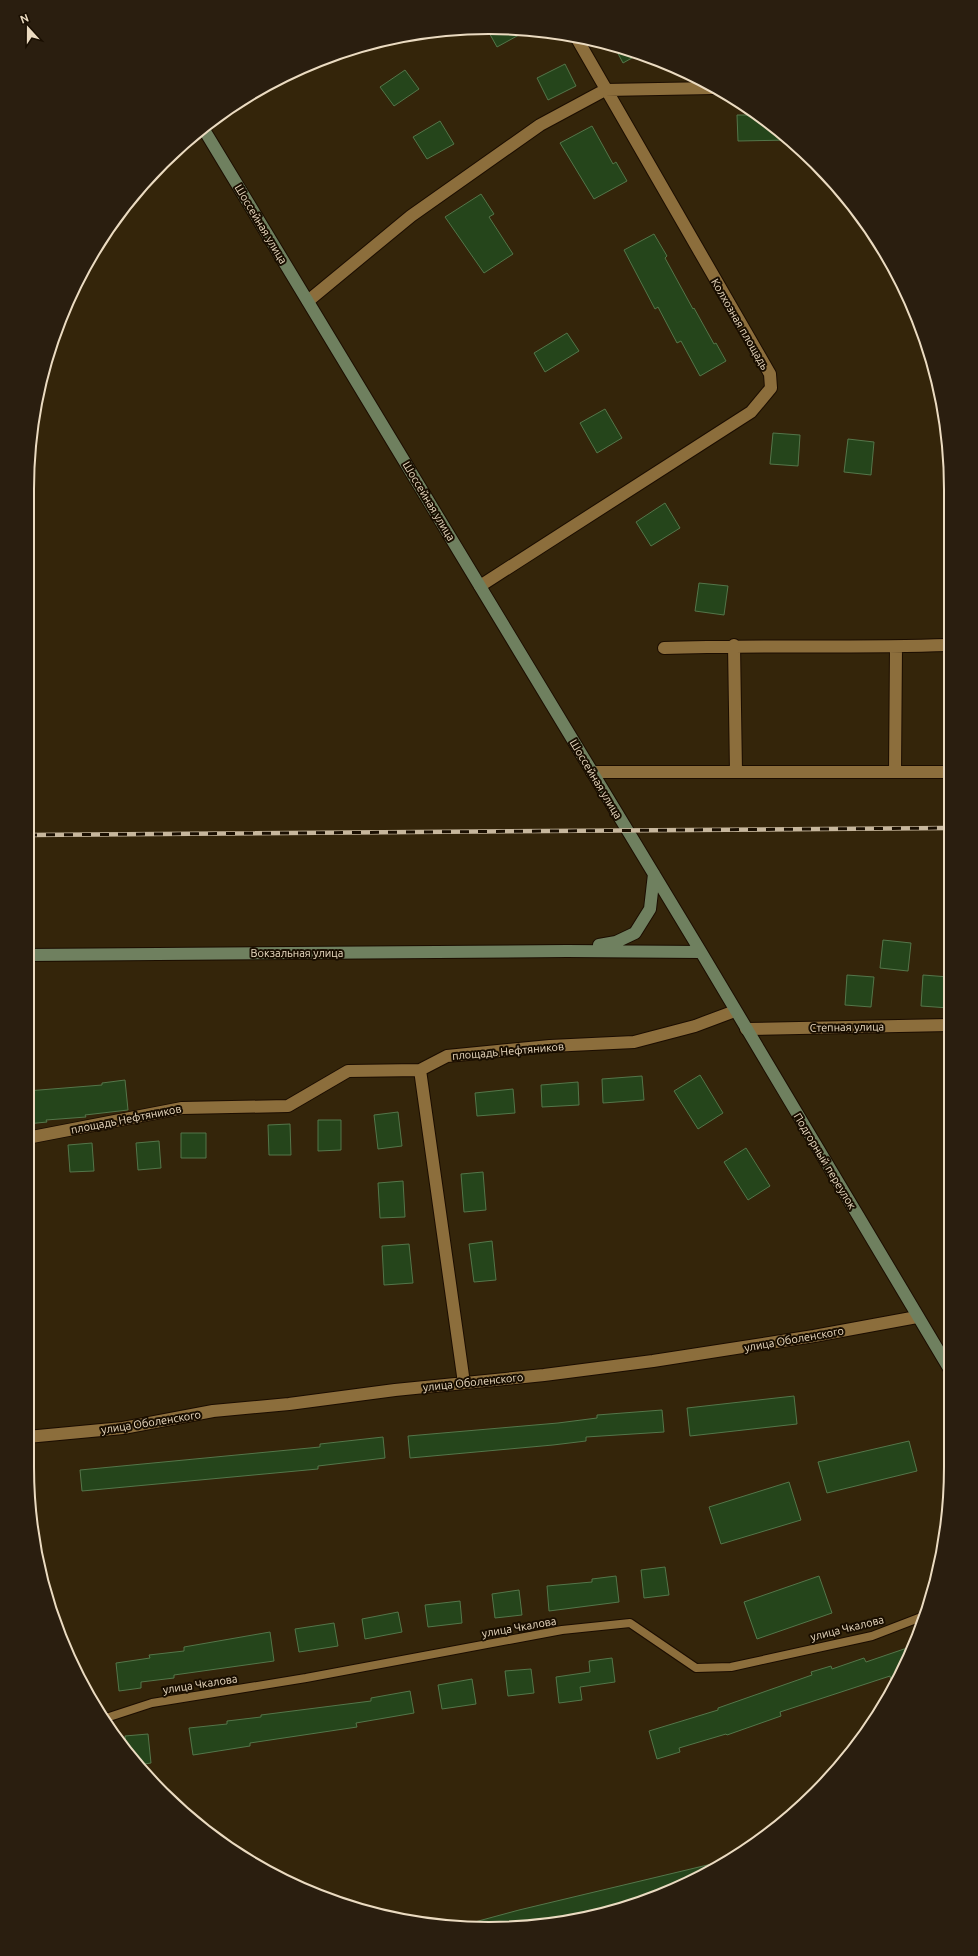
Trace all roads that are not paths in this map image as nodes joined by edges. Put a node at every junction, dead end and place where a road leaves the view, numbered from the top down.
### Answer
1 (579, 43) edge
2 (703, 88) edge
3 (605, 90) junction
4 (206, 133) edge
5 (308, 301) junction
6 (480, 586) junction
7 (734, 645) junction
8 (944, 645) edge
9 (896, 647) junction
10 (664, 648) dead end
11 (592, 772) junction
12 (736, 772) junction
13 (895, 772) junction
14 (944, 772) edge
15 (654, 874) junction
16 (567, 951) junction
17 (701, 952) junction
18 (34, 955) edge
19 (735, 1011) junction
20 (944, 1025) edge
21 (746, 1029) junction
22 (420, 1070) junction
23 (34, 1137) edge
24 (917, 1316) junction
25 (944, 1360) edge
26 (464, 1383) junction
27 (34, 1436) edge
28 (918, 1618) edge
29 (109, 1717) edge

1 - 3 street, Колхозная площадь
2 - 3 street
3 - 5 street
3 - 6 street, Колхозная площадь
4 - 5 main road, Шоссейная улица
5 - 6 main road, Шоссейная улица
6 - 11 main road, Шоссейная улица
7 - 9 street
7 - 10 street
7 - 12 street
8 - 9 street
9 - 13 street
11 - 12 street
11 - 15 main road, Шоссейная улица
12 - 13 street
13 - 14 street
15 - 16 main road
15 - 17 main road, Шоссейная улица
16 - 17 main road
16 - 18 main road, Вокзальная улица
17 - 19 main road, Подгорный переулок
19 - 21 main road, Подгорный переулок
19 - 22 street, площадь Нефтяников
20 - 21 street, Степная улица
21 - 24 main road, Подгорный переулок
22 - 23 street, площадь Нефтяников
22 - 26 street
24 - 25 main road, Подгорный переулок
24 - 26 street, улица Оболенского
26 - 27 street, улица Оболенского
28 - 29 lane, улица Чкалова

